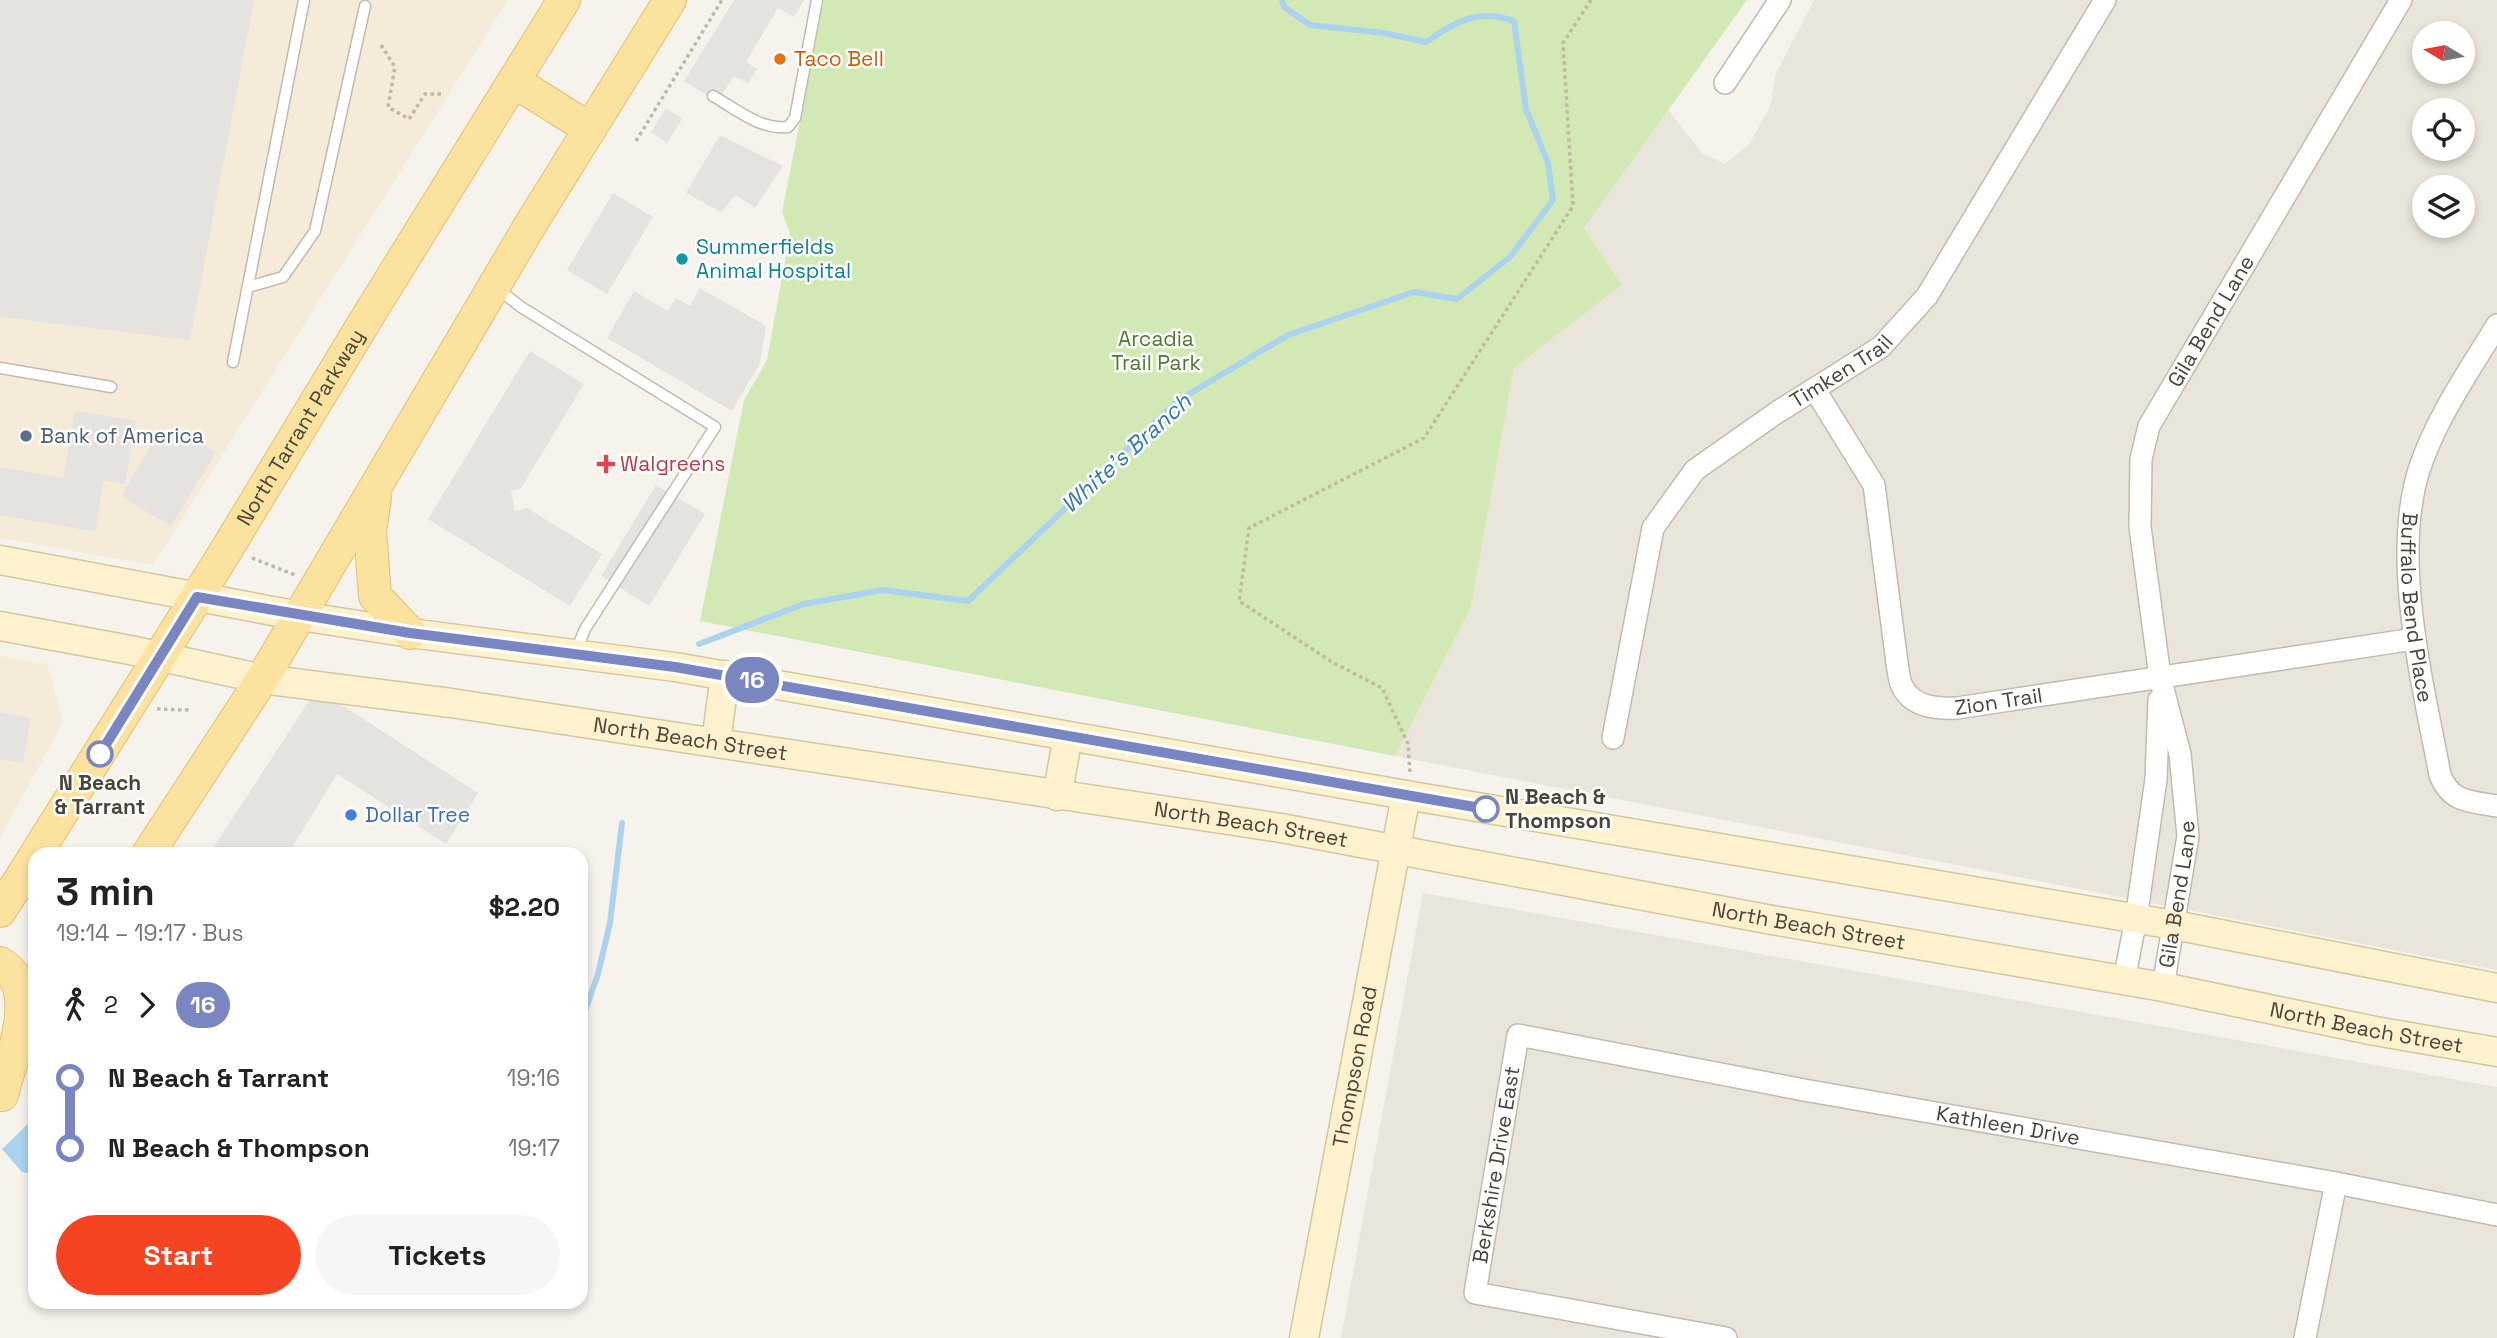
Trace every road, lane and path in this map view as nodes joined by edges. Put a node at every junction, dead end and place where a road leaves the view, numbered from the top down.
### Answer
1 (304, 0) edge
2 (564, 0) edge
3 (670, 0) edge
4 (722, 0) edge
5 (817, 0) edge
6 (1591, 0) edge
7 (1780, 0) edge
8 (2105, 0) edge
9 (2401, 0) edge
10 (365, 6) dead end
11 (381, 45) dead end
12 (515, 82) junction
13 (1725, 83) dead end
14 (443, 94) dead end
15 (713, 96) dead end
16 (590, 129) junction
17 (636, 141) dead end
18 (494, 286) junction
19 (248, 287) junction
20 (2497, 325) edge
21 (233, 362) dead end
22 (0, 368) edge
23 (111, 387) dead end
24 (1815, 390) junction
25 (377, 485) junction
26 (252, 558) dead end
27 (0, 560) edge
28 (300, 576) dead end
29 (197, 597) junction
30 (300, 616) junction
31 (0, 626) edge
32 (410, 633) junction
33 (2414, 639) junction
34 (575, 653) junction
35 (161, 657) junction
36 (725, 675) junction
37 (2160, 677) junction
38 (262, 679) junction
39 (152, 708) dead end
40 (190, 710) dead end
41 (1068, 736) junction
42 (1613, 738) dead end
43 (716, 742) junction
44 (1408, 783) junction
45 (1057, 796) junction
46 (2497, 806) edge
47 (41, 847) edge
48 (153, 847) edge
49 (1396, 849) junction
50 (28, 867) edge
51 (0, 911) edge
52 (2136, 919) junction
53 (2174, 925) junction
54 (0, 963) edge
55 (2124, 980) junction
56 (2163, 987) junction
57 (2497, 988) edge
58 (1518, 1035) joint
59 (28, 1052) edge
60 (2497, 1052) edge
61 (1, 1096) edge
62 (2336, 1183) junction
63 (2497, 1215) edge
64 (1304, 1338) edge
65 (1726, 1338) edge
66 (2305, 1338) edge

1 - 19 lane
2 - 12 main road, North Tarrant Parkway
3 - 16 main road
4 - 17 path
5 - 15 lane
6 - 44 path
7 - 13 street
8 - 24 street, Timken Trail
9 - 37 street, Gila Bend Lane
10 - 19 lane
11 - 14 path
12 - 16 main road
12 - 29 main road, North Tarrant Parkway
16 - 18 main road
18 - 25 main road
18 - 34 lane
19 - 21 lane
20 - 33 street, Buffalo Bend Place
22 - 23 lane
24 - 37 street, Zion Trail
24 - 42 street, Timken Trail
25 - 30 main road
25 - 32 main road
26 - 28 path
27 - 29 main road
29 - 30 main road
29 - 35 main road, North Tarrant Parkway
30 - 32 main road
30 - 38 main road
31 - 35 main road, North Beach Street
32 - 34 main road
33 - 37 street, Zion Trail
33 - 46 street, Buffalo Bend Place
34 - 36 main road
35 - 38 main road, North Beach Street
35 - 47 main road, North Tarrant Parkway
36 - 41 main road
36 - 43 main road
37 - 52 street, Gila Bend Lane
37 - 53 street, Gila Bend Lane
38 - 43 main road, North Beach Street
38 - 48 main road
39 - 40 path
41 - 44 main road
41 - 45 main road
43 - 45 main road, North Beach Street
44 - 49 main road, Thompson Road
44 - 52 main road
45 - 49 main road, North Beach Street
49 - 55 main road, North Beach Street
49 - 64 main road, Thompson Road
50 - 51 main road, North Tarrant Parkway
52 - 53 main road
52 - 55 street, Gila Bend Lane
53 - 56 street, Gila Bend Lane
53 - 57 main road
54 - 61 main road
55 - 56 main road, North Beach Street
56 - 60 main road, North Beach Street
58 - 62 street, Kathleen Drive
58 - 65 street, Berkshire Drive East
59 - 61 main road
62 - 63 street, Kathleen Drive
62 - 66 street

